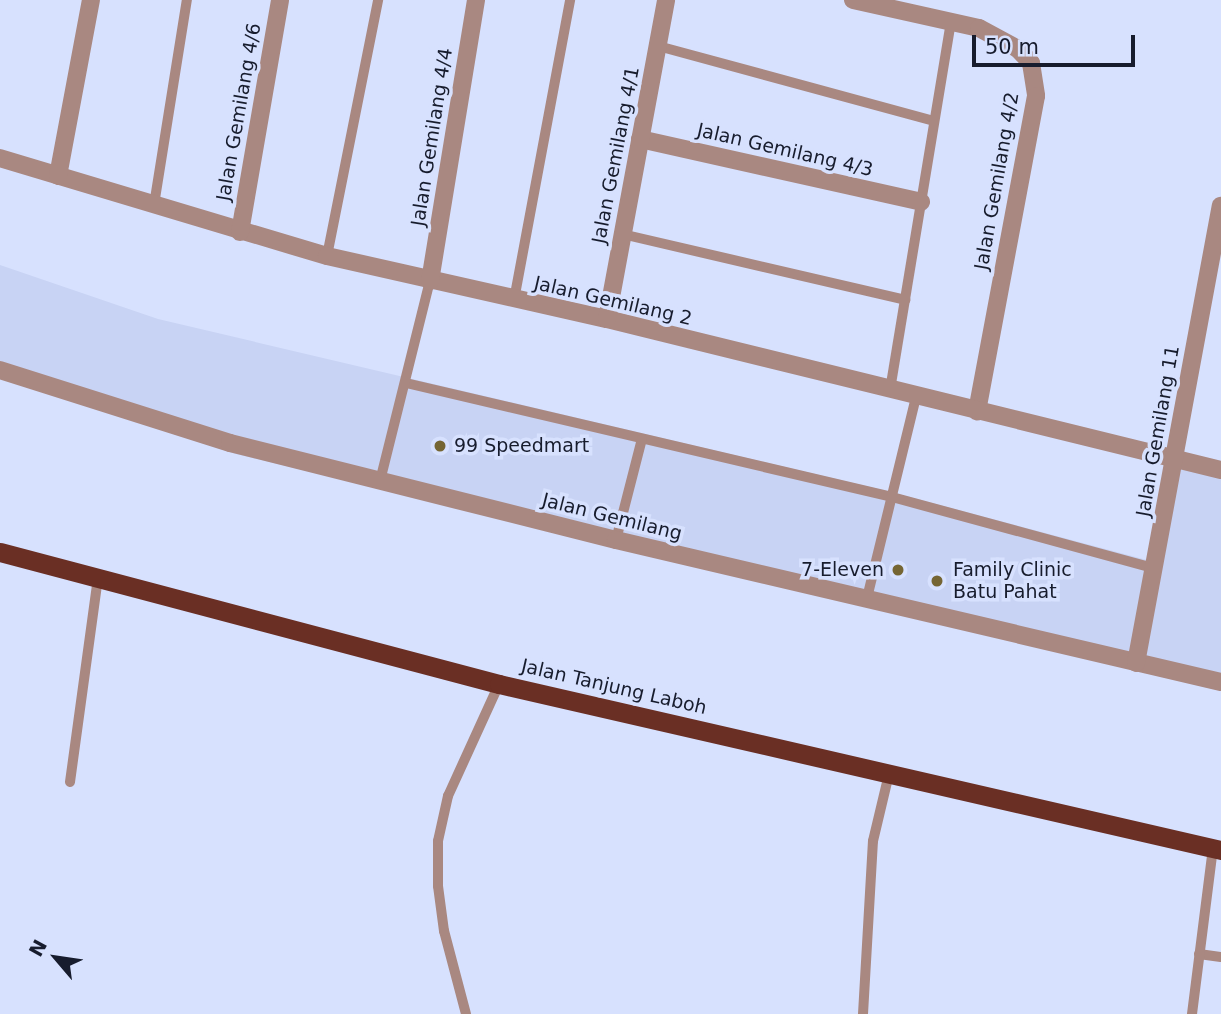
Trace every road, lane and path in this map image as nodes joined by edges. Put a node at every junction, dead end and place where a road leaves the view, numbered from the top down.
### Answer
1 (91, 0) edge
2 (187, 0) edge
3 (279, 0) edge
4 (378, 0) edge
5 (476, 0) edge
6 (570, 0) edge
7 (666, 0) edge
8 (853, 0) edge
9 (951, 22) junction
10 (657, 46) junction
11 (934, 121) junction
12 (640, 139) junction
13 (0, 158) edge
14 (58, 176) junction
15 (921, 202) junction
16 (154, 205) junction
17 (1221, 206) edge
18 (240, 232) junction
19 (622, 234) junction
20 (327, 256) junction
21 (430, 281) junction
22 (514, 300) junction
23 (905, 300) junction
24 (607, 318) junction
25 (0, 370) edge
26 (406, 383) junction
27 (890, 390) junction
28 (916, 397) junction
29 (977, 412) junction
30 (642, 439) junction
31 (1174, 459) junction
32 (1221, 470) edge
33 (380, 481) junction
34 (892, 497) junction
35 (616, 540) junction
36 (0, 552) edge
37 (0, 559) edge
38 (1154, 568) junction
39 (98, 578) junction
40 (867, 598) junction
41 (1136, 663) junction
42 (1221, 682) edge
43 (499, 684) junction
44 (889, 774) junction
45 (70, 782) dead end
46 (1217, 849) edge
47 (1199, 954) junction
48 (1221, 957) edge
49 (466, 1014) edge
50 (863, 1014) edge
51 (1192, 1014) edge

1 - 14 street
2 - 16 lane
3 - 18 street, Jalan Gemilang 4/6
4 - 20 lane
5 - 21 street, Jalan Gemilang 4/4
6 - 22 lane
7 - 10 street, Jalan Gemilang 4/1
8 - 9 street, Jalan Gemilang 4/2
9 - 11 lane
9 - 29 street, Jalan Gemilang 4/2
10 - 11 lane
10 - 12 street, Jalan Gemilang 4/1
11 - 15 lane
12 - 15 street, Jalan Gemilang 4/3
12 - 19 street, Jalan Gemilang 4/1
13 - 14 street, Jalan Gemilang 2
14 - 16 street, Jalan Gemilang 2
15 - 23 lane
16 - 18 street, Jalan Gemilang 2
17 - 31 street, Jalan Gemilang 11
18 - 20 street, Jalan Gemilang 2
19 - 23 lane
19 - 24 street, Jalan Gemilang 4/1
20 - 21 street, Jalan Gemilang 2
21 - 22 street, Jalan Gemilang 2
21 - 26 lane
22 - 24 street, Jalan Gemilang 2
23 - 27 lane
24 - 27 street, Jalan Gemilang 2
25 - 33 street, Jalan Gemilang
26 - 30 lane
26 - 33 lane
27 - 28 street, Jalan Gemilang 2
28 - 29 street, Jalan Gemilang 2
28 - 34 lane
29 - 31 street, Jalan Gemilang 2
30 - 34 lane
30 - 35 lane
31 - 32 street, Jalan Gemilang 2
31 - 38 street, Jalan Gemilang 11
33 - 35 street, Jalan Gemilang
34 - 38 lane
34 - 40 lane
35 - 40 street, Jalan Gemilang
36 - 37 lane
36 - 39 highway, Jalan Tanjung Laboh
38 - 41 street, Jalan Gemilang 11
39 - 43 highway, Jalan Tanjung Laboh
39 - 45 lane
40 - 41 street, Jalan Gemilang
41 - 42 street, Jalan Gemilang
43 - 44 highway, Jalan Tanjung Laboh
43 - 49 lane
44 - 46 highway, Jalan Tanjung Laboh
44 - 50 lane
46 - 47 lane
47 - 48 lane
47 - 51 lane

